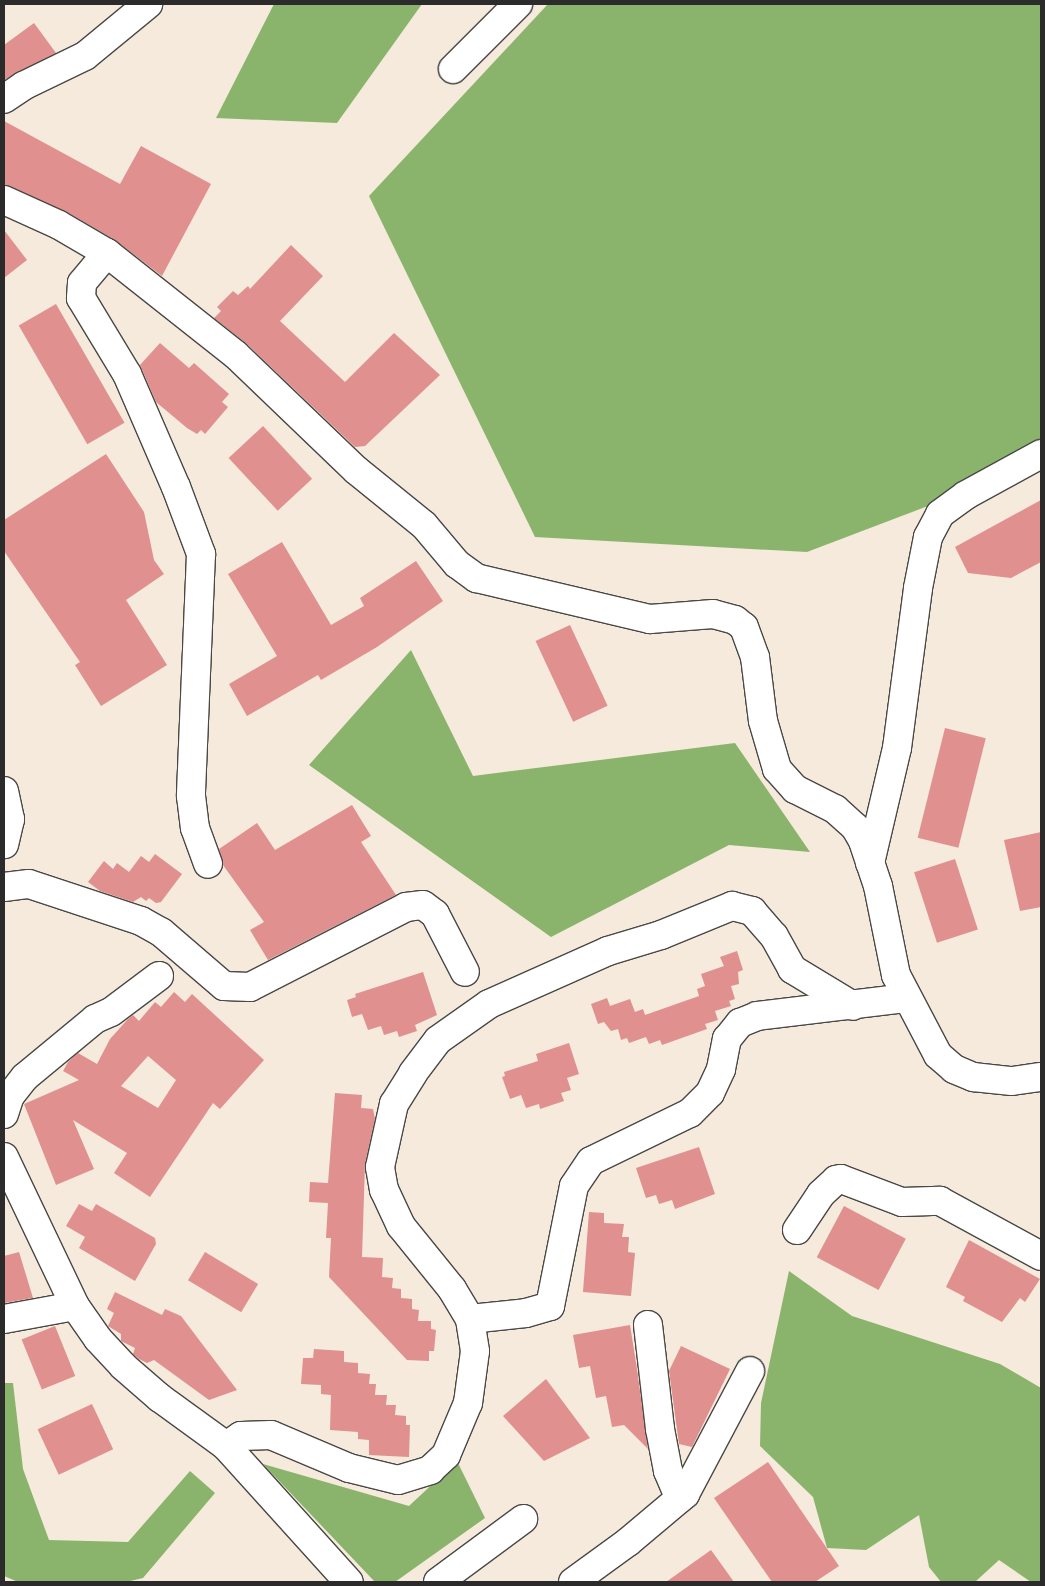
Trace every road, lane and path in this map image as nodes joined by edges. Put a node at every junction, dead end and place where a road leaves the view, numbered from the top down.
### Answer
1 (148, 4) edge
2 (518, 4) edge
3 (453, 69) dead end
4 (4, 99) edge
5 (4, 200) edge
6 (107, 253) junction
7 (1041, 454) edge
8 (4, 791) edge
9 (4, 844) edge
10 (870, 863) junction
11 (208, 864) dead end
12 (4, 887) edge
13 (465, 972) dead end
14 (158, 976) dead end
15 (906, 998) junction
16 (852, 1006) junction
17 (1041, 1077) edge
18 (4, 1114) edge
19 (4, 1157) edge
20 (798, 1230) dead end
21 (1041, 1256) edge
22 (75, 1306) junction
23 (4, 1319) edge
24 (470, 1319) junction
25 (648, 1325) dead end
26 (750, 1371) dead end
27 (226, 1446) junction
28 (680, 1499) junction
29 (523, 1519) dead end
30 (349, 1582) edge
31 (438, 1582) edge
32 (573, 1582) edge

1 - 4 street
2 - 3 street
5 - 6 street
6 - 10 street
6 - 11 street
7 - 10 street
8 - 9 street
10 - 15 street
12 - 13 street
14 - 18 street
15 - 16 street
15 - 17 street
16 - 24 street
16 - 24 street
19 - 22 street
20 - 21 street
22 - 23 street
22 - 27 street
24 - 27 street
25 - 28 street
26 - 28 street
27 - 30 street
28 - 32 street
29 - 31 street

